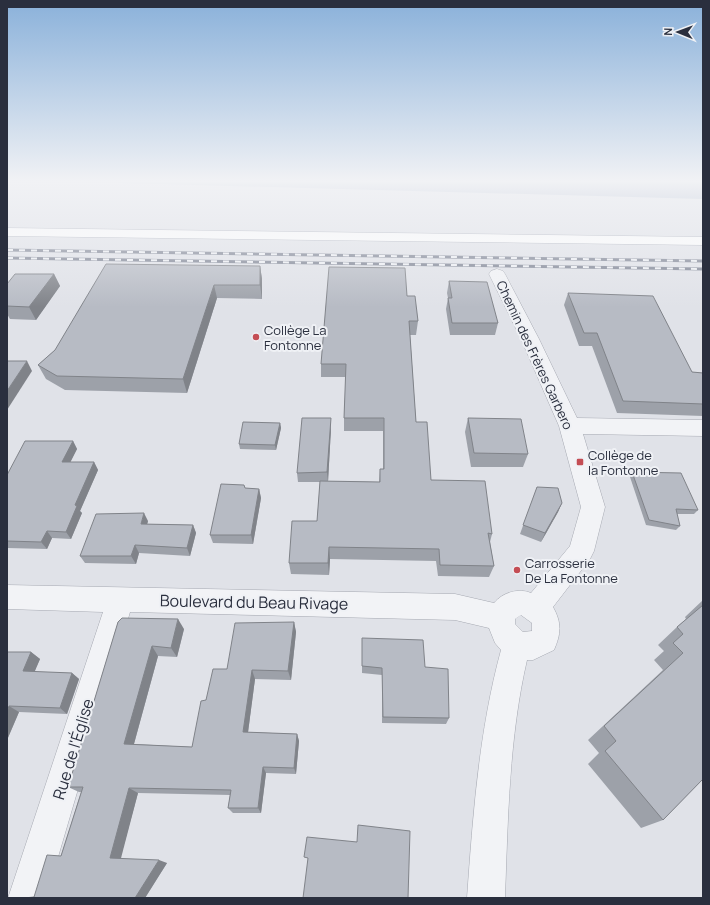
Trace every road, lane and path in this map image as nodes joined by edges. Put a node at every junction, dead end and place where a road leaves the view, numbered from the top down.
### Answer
1 (7, 232) edge
2 (703, 241) edge
3 (497, 274) dead end
4 (570, 426) junction
5 (703, 428) edge
6 (7, 597) edge
7 (120, 600) junction
8 (536, 608) junction
9 (500, 617) junction
10 (517, 644) junction
11 (27, 898) edge
12 (486, 898) edge

1 - 2 main road
3 - 4 street, Chemin des Frères Garbero
4 - 5 street
4 - 8 street, Chemin des Frères Garbero
6 - 7 street, Boulevard du Beau Rivage
7 - 9 street, Boulevard du Beau Rivage
7 - 11 street, Rue de l'Église
8 - 9 street
8 - 10 street
9 - 10 street
10 - 12 street

